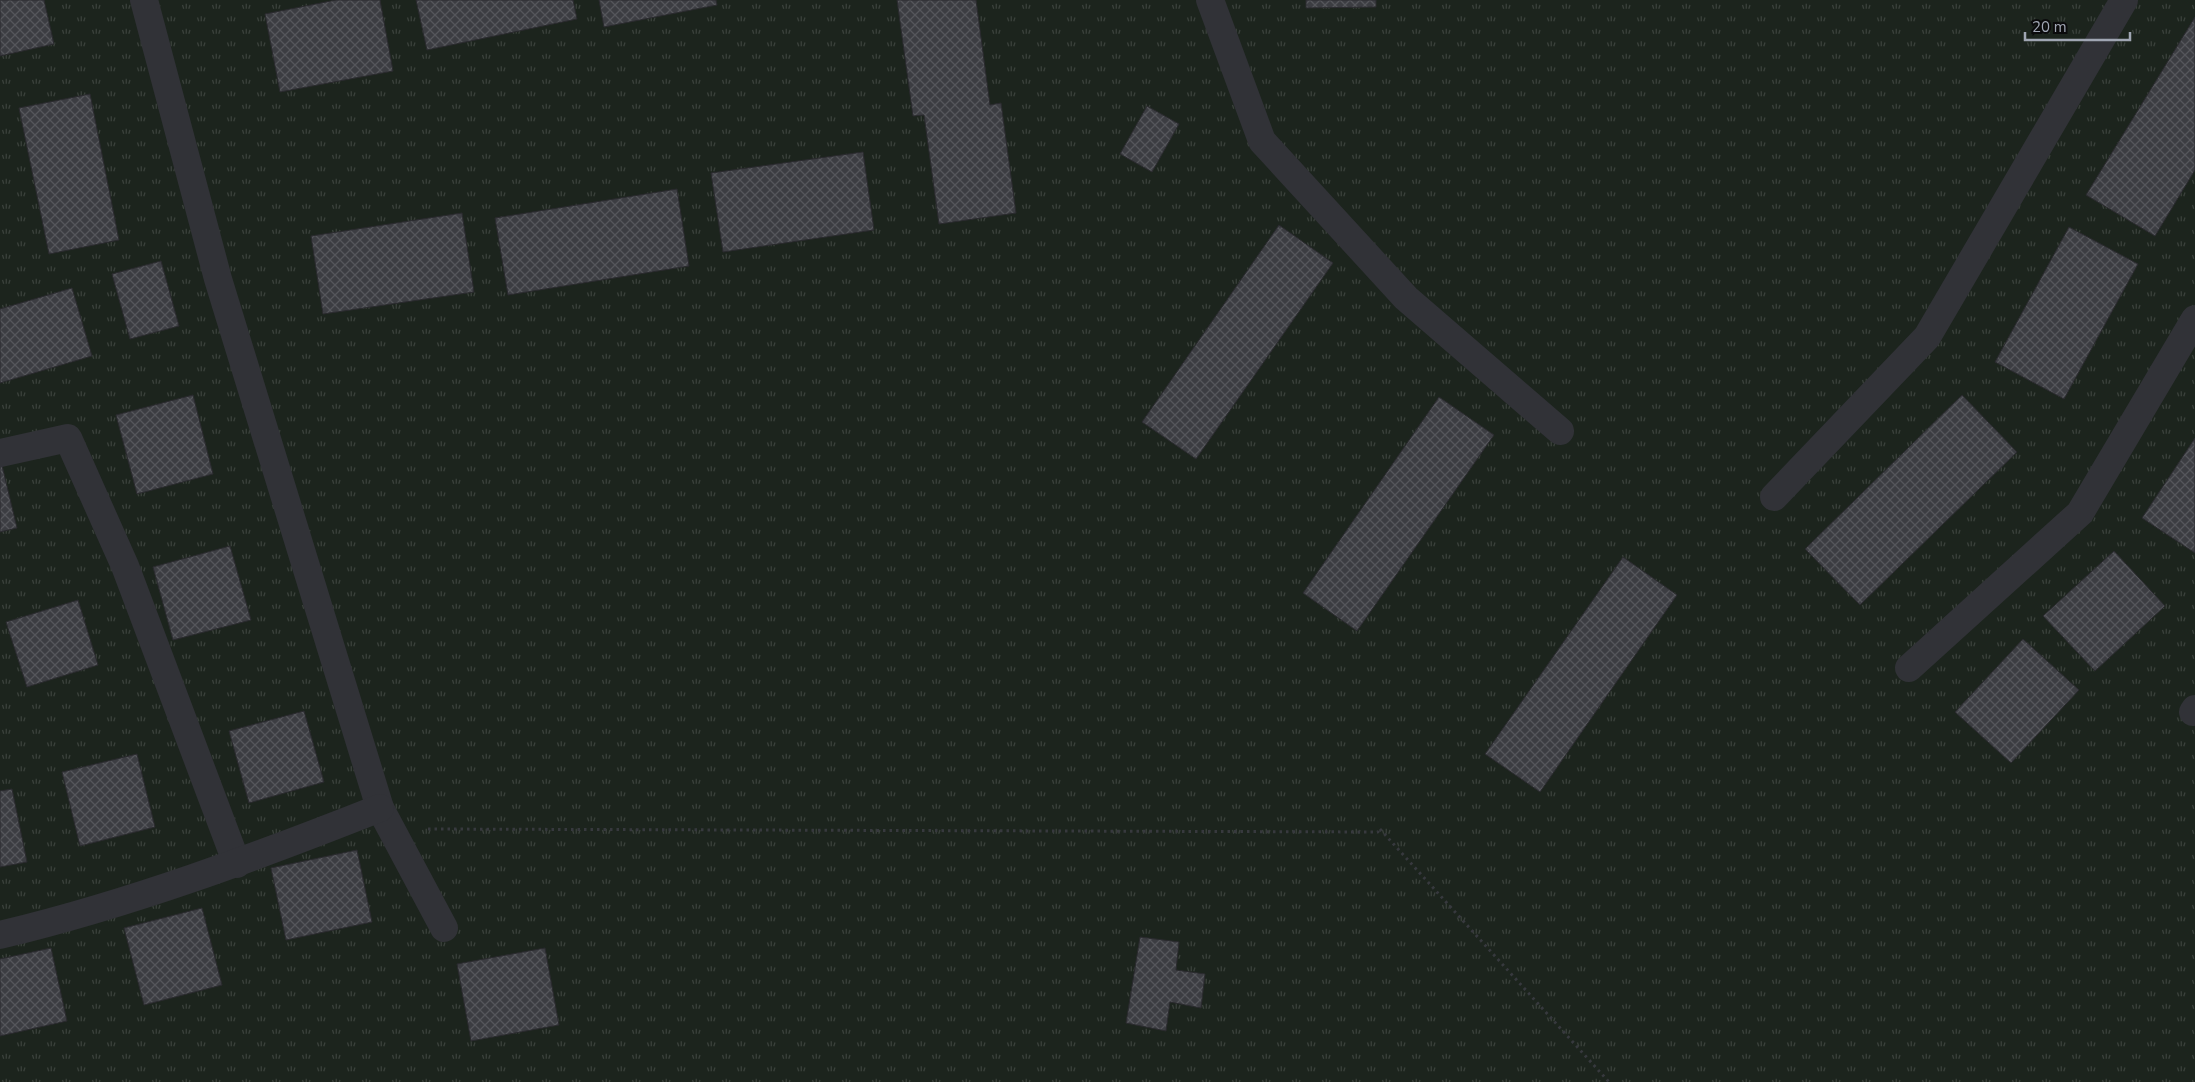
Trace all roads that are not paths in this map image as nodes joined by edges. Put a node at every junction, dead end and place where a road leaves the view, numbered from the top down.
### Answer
1 (144, 0) edge
2 (1210, 0) edge
3 (2124, 0) edge
4 (2195, 319) edge
5 (1560, 431) dead end
6 (0, 453) edge
7 (1774, 497) dead end
8 (1908, 668) dead end
9 (386, 818) junction
10 (238, 864) junction
11 (444, 928) dead end
12 (0, 935) edge

1 - 9 street
2 - 5 street
3 - 7 street
4 - 8 street
6 - 10 street
9 - 10 street
9 - 11 street
10 - 12 street

